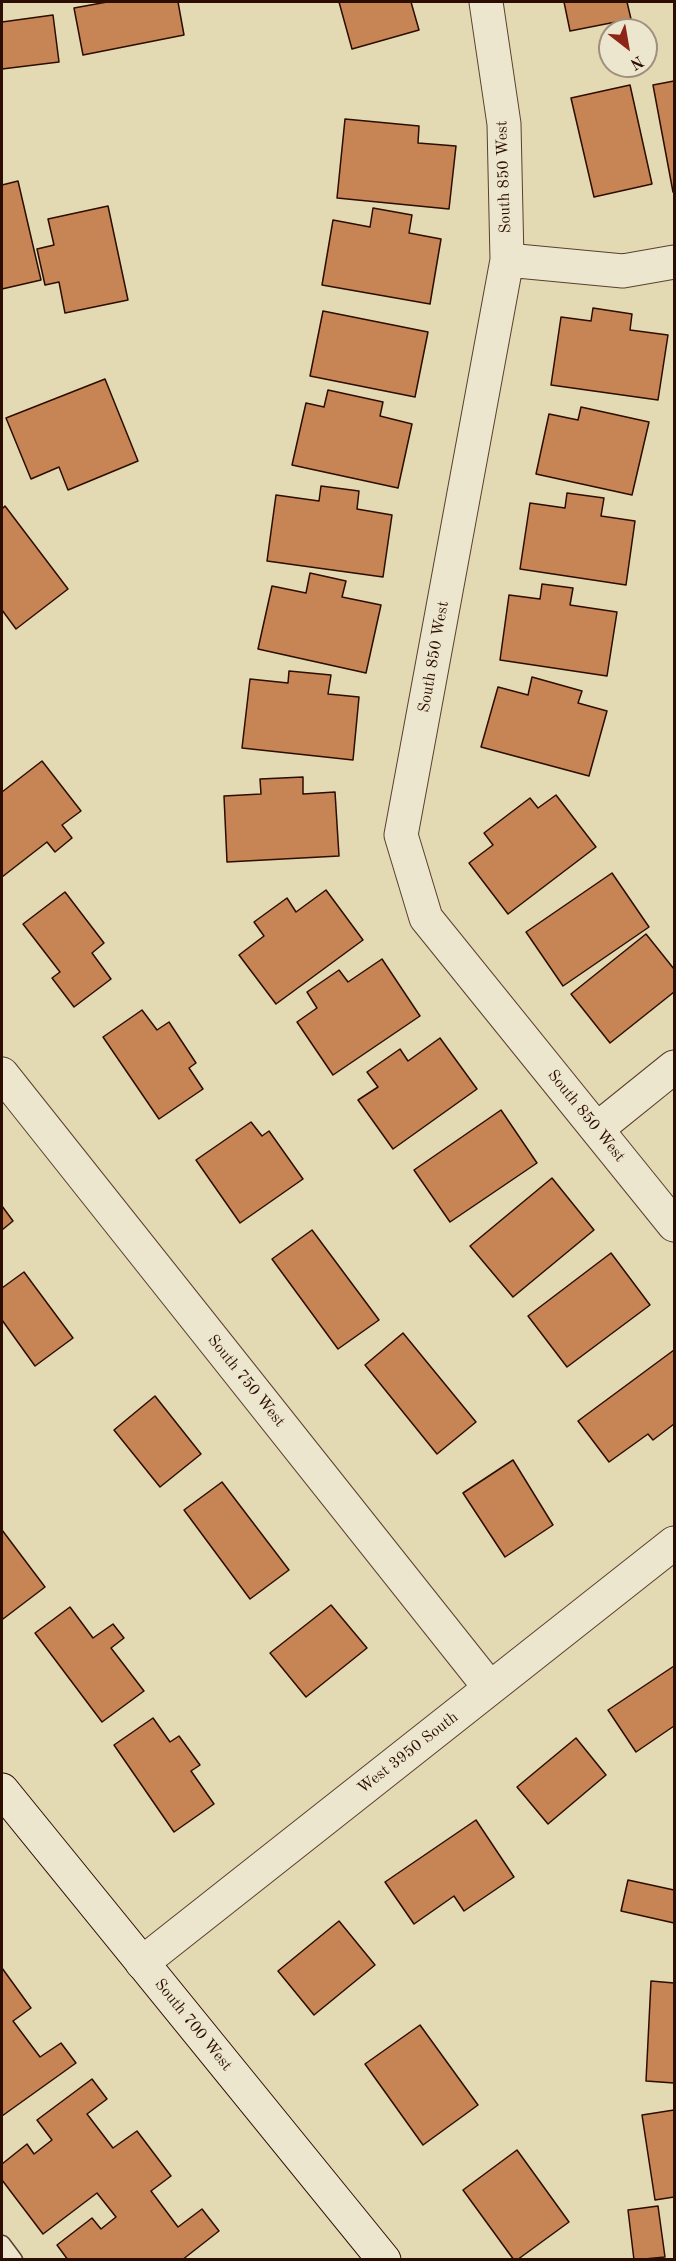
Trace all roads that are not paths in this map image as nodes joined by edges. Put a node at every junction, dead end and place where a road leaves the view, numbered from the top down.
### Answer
1 (486, 2) edge
2 (507, 260) junction
3 (675, 262) edge
4 (675, 1067) edge
5 (2, 1074) edge
6 (597, 1129) junction
7 (675, 1226) edge
8 (675, 1543) edge
9 (490, 1688) junction
10 (2, 1790) edge
11 (142, 1962) junction
12 (2, 2244) edge
13 (14, 2259) edge
14 (384, 2259) edge

1 - 2 street, South 850 West
2 - 3 street
2 - 6 street, South 850 West
4 - 6 street
5 - 9 street, South 750 West
6 - 7 street, South 850 West
8 - 9 street, West 3950 South
9 - 11 street, West 3950 South
10 - 11 street, South 700 West
11 - 14 street, South 700 West
12 - 13 lane

